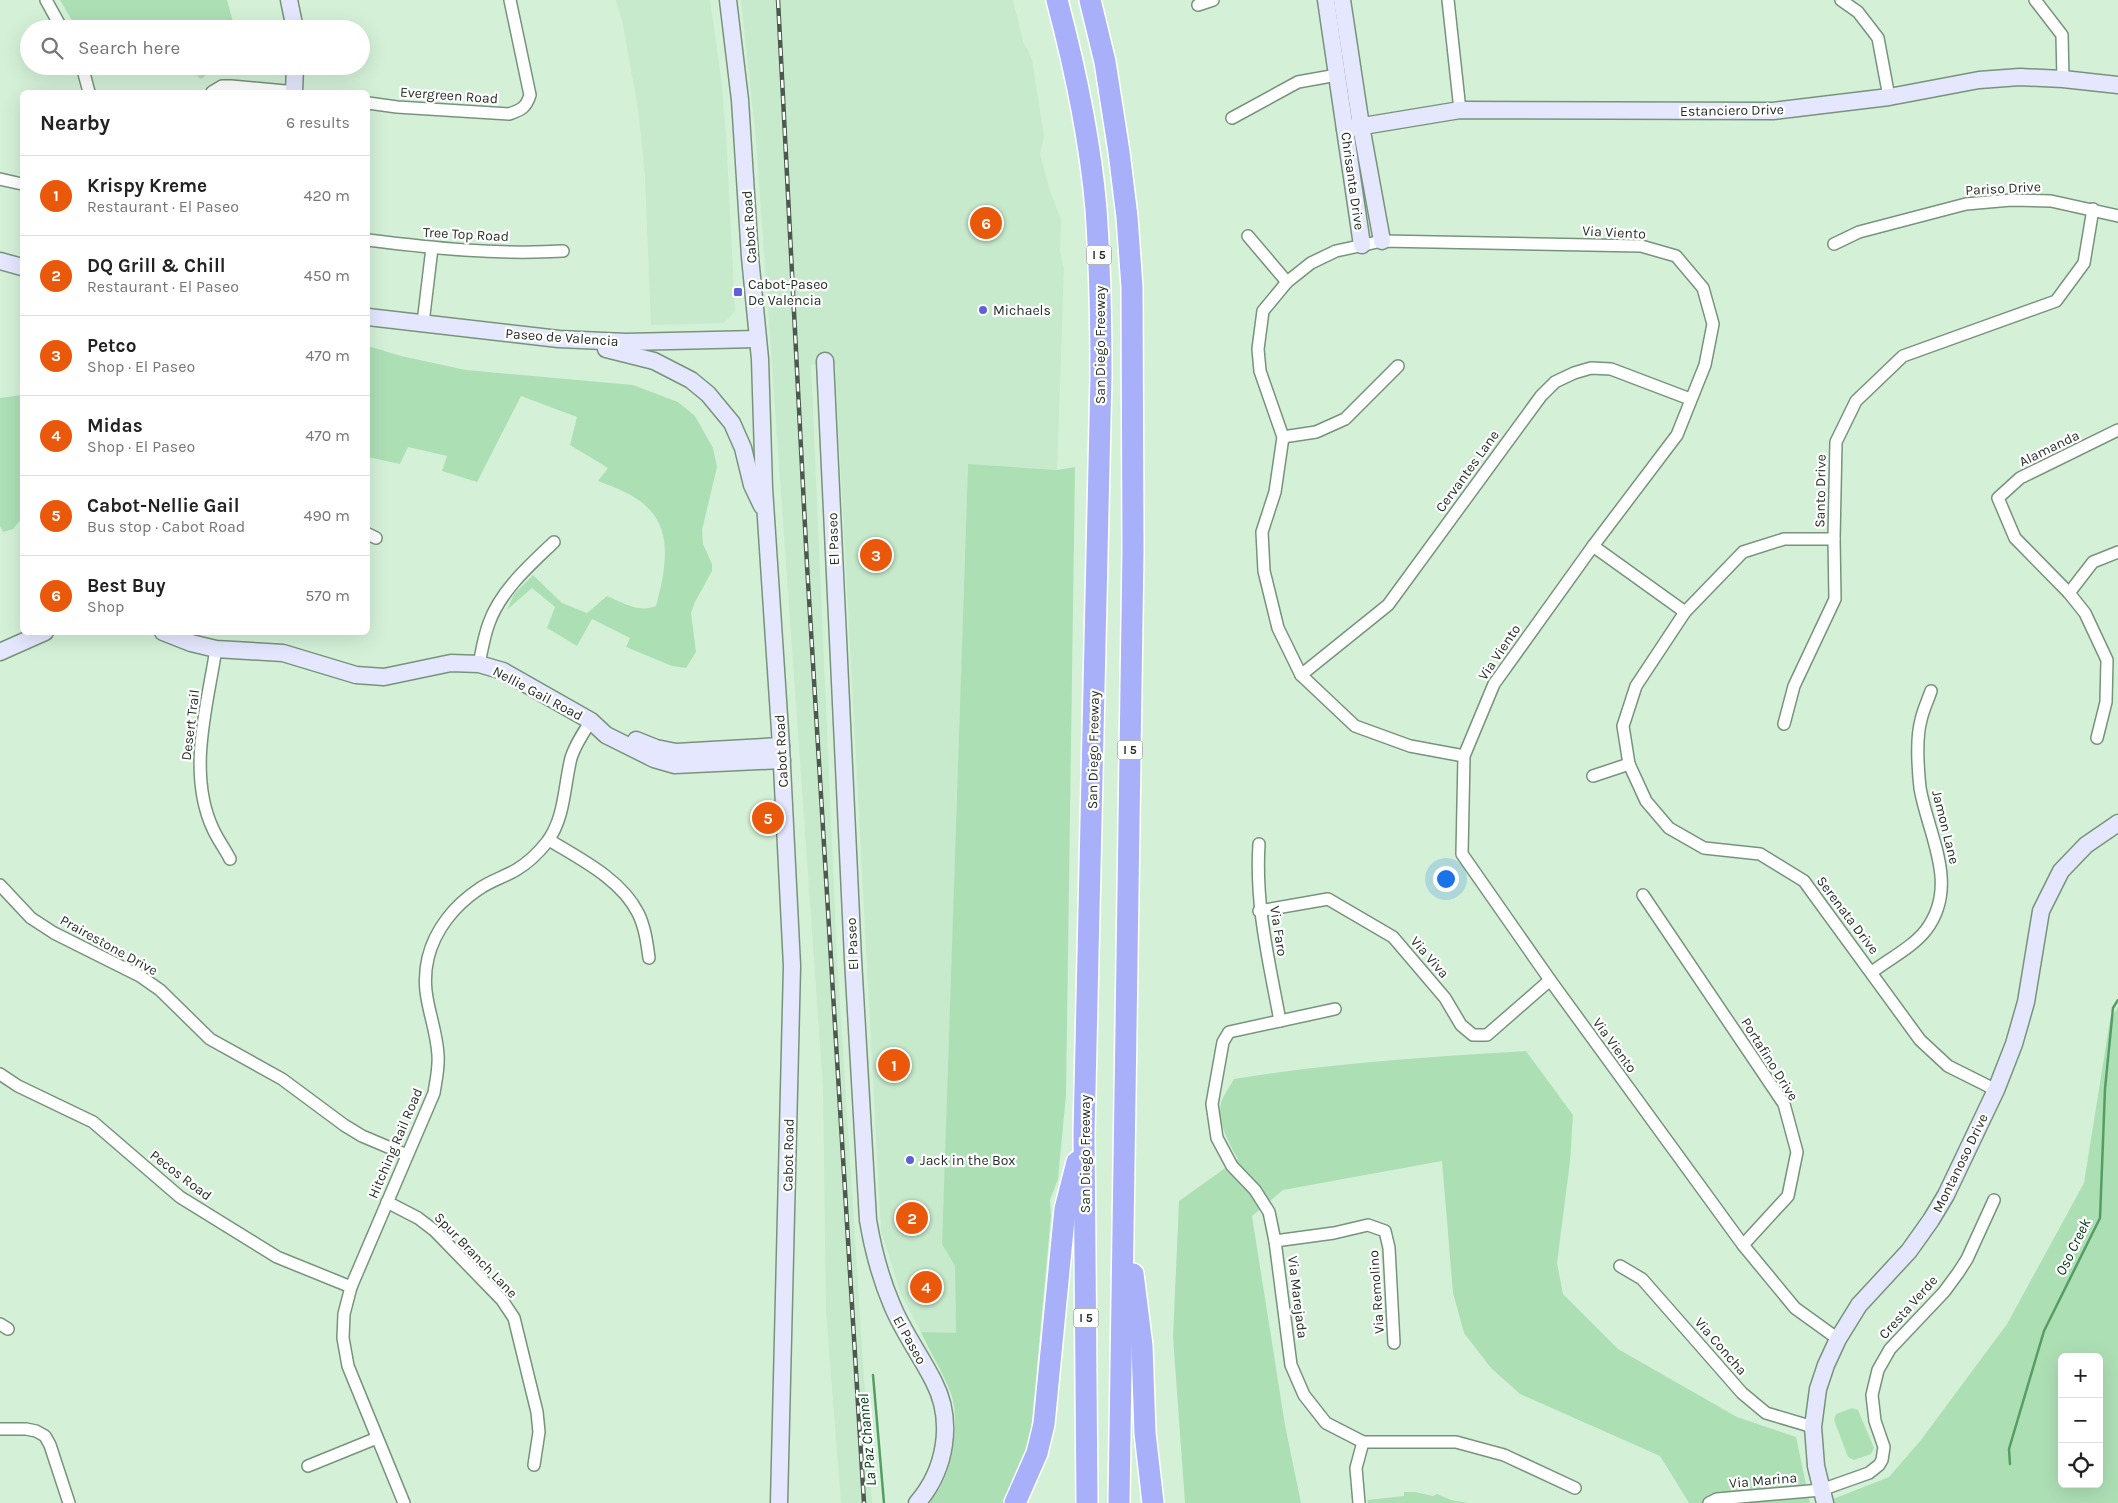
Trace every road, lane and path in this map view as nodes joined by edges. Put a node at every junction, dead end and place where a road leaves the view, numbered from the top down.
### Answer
1 (46, 0) edge
2 (289, 0) edge
3 (510, 0) edge
4 (728, 0) edge
5 (1057, 0) edge
6 (1090, 0) edge
7 (1213, 0) edge
8 (1326, 0) edge
9 (1342, 0) edge
10 (1448, 0) edge
11 (1841, 0) edge
12 (2035, 0) edge
13 (1198, 5) dead end
14 (57, 20) edge
15 (293, 20) edge
16 (84, 75) edge
17 (295, 75) edge
18 (1338, 75) junction
19 (2063, 79) junction
20 (2118, 86) edge
21 (88, 90) edge
22 (216, 90) edge
23 (273, 90) edge
24 (295, 90) edge
25 (1889, 97) junction
26 (370, 103) edge
27 (1460, 110) junction
28 (1232, 118) dead end
29 (1353, 128) junction
30 (0, 179) edge
31 (20, 184) edge
32 (2093, 210) junction
33 (2118, 216) edge
34 (1248, 236) dead end
35 (370, 240) edge
36 (1382, 241) junction
37 (1834, 244) dead end
38 (1362, 245) junction
39 (432, 248) junction
40 (562, 251) dead end
41 (0, 262) edge
42 (20, 267) edge
43 (1287, 282) junction
44 (370, 317) edge
45 (423, 323) junction
46 (559, 339) junction
47 (757, 339) junction
48 (825, 361) dead end
49 (1398, 366) dead end
50 (1690, 399) junction
51 (2118, 430) edge
52 (1283, 437) junction
53 (765, 512) junction
54 (1834, 539) junction
55 (554, 542) dead end
56 (1593, 546) junction
57 (2118, 552) edge
58 (2070, 594) junction
59 (1685, 612) junction
60 (38, 635) edge
61 (171, 635) edge
62 (216, 649) junction
63 (0, 652) edge
64 (479, 664) junction
65 (1301, 675) junction
66 (1931, 691) dead end
67 (591, 721) junction
68 (1784, 724) dead end
69 (2097, 738) dead end
70 (781, 753) junction
71 (1464, 756) junction
72 (1630, 764) junction
73 (1593, 776) dead end
74 (2118, 823) edge
75 (548, 840) junction
76 (1259, 844) dead end
77 (230, 859) dead end
78 (0, 884) edge
79 (1643, 896) dead end
80 (1260, 911) junction
81 (649, 958) dead end
82 (1872, 972) junction
83 (1550, 980) junction
84 (1335, 1009) dead end
85 (1280, 1021) junction
86 (0, 1074) edge
87 (1996, 1090) junction
88 (1084, 1133) junction
89 (407, 1155) junction
90 (1123, 1194) junction
91 (1994, 1200) dead end
92 (387, 1202) junction
93 (1276, 1241) junction
94 (1743, 1245) junction
95 (1620, 1266) dead end
96 (351, 1287) junction
97 (1838, 1339) junction
98 (1394, 1343) dead end
99 (1813, 1427) junction
100 (0, 1429) edge
101 (377, 1438) junction
102 (1363, 1442) junction
103 (534, 1465) dead end
104 (308, 1466) dead end
105 (1575, 1488) dead end
106 (1823, 1497) edge
107 (69, 1503) edge
108 (404, 1503) edge
109 (779, 1503) edge
110 (917, 1503) edge
111 (1015, 1503) edge
112 (1087, 1503) edge
113 (1119, 1503) edge
114 (1153, 1503) edge
115 (1359, 1503) edge
116 (1709, 1503) edge

1 - 14 street
2 - 15 street
3 - 26 street, Evergreen Road
4 - 47 street, Cabot Road
5 - 88 highway, San Diego Freeway / I 5
6 - 90 highway, I 5
7 - 13 street
8 - 18 street, Chrisanta Drive
9 - 29 street, Chrisanta Drive
10 - 27 street
11 - 25 street
12 - 19 street
16 - 21 street
17 - 24 street
18 - 28 street
18 - 29 street, Chrisanta Drive
19 - 20 street, Estanciero Drive
19 - 25 street, Estanciero Drive
22 - 23 street
25 - 27 street, Estanciero Drive
27 - 29 street, Estanciero Drive
29 - 36 street, Chrisanta Drive
29 - 38 street, Chrisanta Drive
30 - 31 street
32 - 33 street, Pariso Drive
32 - 37 street, Pariso Drive
32 - 54 street, Santo Drive
34 - 43 street
35 - 39 street, Tree Top Road
36 - 38 street, Via Viento
36 - 50 street, Via Viento
38 - 43 street, Chrisanta Drive
39 - 40 street, Tree Top Road
39 - 45 street
41 - 42 street
43 - 52 street, Chrisanta Drive
44 - 45 street, Paseo de Valencia
45 - 46 street, Paseo de Valencia
46 - 47 street, Paseo de Valencia
46 - 53 street
47 - 53 street, Cabot Road
48 - 110 street, El Paseo
49 - 52 street
50 - 56 street, Via Viento
50 - 65 street, Cervantes Lane
51 - 58 street, Alamanda
52 - 65 street, Chrisanta Drive
53 - 70 street, Cabot Road
54 - 59 street, Serenata Drive
54 - 68 street, Santo Drive
55 - 64 street
56 - 59 street
56 - 71 street, Via Viento
57 - 58 street
58 - 69 street
59 - 72 street, Serenata Drive
60 - 63 street
61 - 62 street, Nellie Gail Road
62 - 64 street, Nellie Gail Road
62 - 77 street, Desert Trail
64 - 67 street, Nellie Gail Road
65 - 71 street, Chrisanta Drive
66 - 82 street, Jamon Lane
67 - 70 street, Nellie Gail Road
67 - 75 street, Hitching Rail Road
70 - 109 street, Cabot Road
71 - 83 street, Via Viento
72 - 73 street
72 - 82 street, Serenata Drive
74 - 87 street, Montanoso Drive
75 - 81 street
75 - 89 street, Hitching Rail Road
76 - 80 street, Via Faro
78 - 89 street, Prairestone Drive
79 - 94 street, Portafino Drive
80 - 83 street, Via Viva
80 - 85 street, Via Faro
82 - 87 street, Serenata Drive
83 - 94 street, Via Viento
84 - 85 street, Via Marejada
85 - 93 street, Via Marejada
86 - 96 street, Pecos Road
87 - 97 street, Montanoso Drive
88 - 111 highway
88 - 112 highway, San Diego Freeway / I 5
89 - 92 street, Hitching Rail Road
90 - 113 highway, I 5
90 - 114 highway
91 - 106 street, Cresta Verde
92 - 96 street, Hitching Rail Road
92 - 103 street, Spur Branch Lane
93 - 98 street, Via Remolino
93 - 102 street, Via Marejada
94 - 97 street, Via Viento
95 - 99 street, Via Concha
96 - 101 street, Hitching Rail Road
97 - 99 street, Montanoso Drive
99 - 106 street, Montanoso Drive
100 - 107 street
101 - 104 street
101 - 108 street, Hitching Rail Road
102 - 105 street, Via Marejada
102 - 115 street
106 - 116 street, Via Marina

